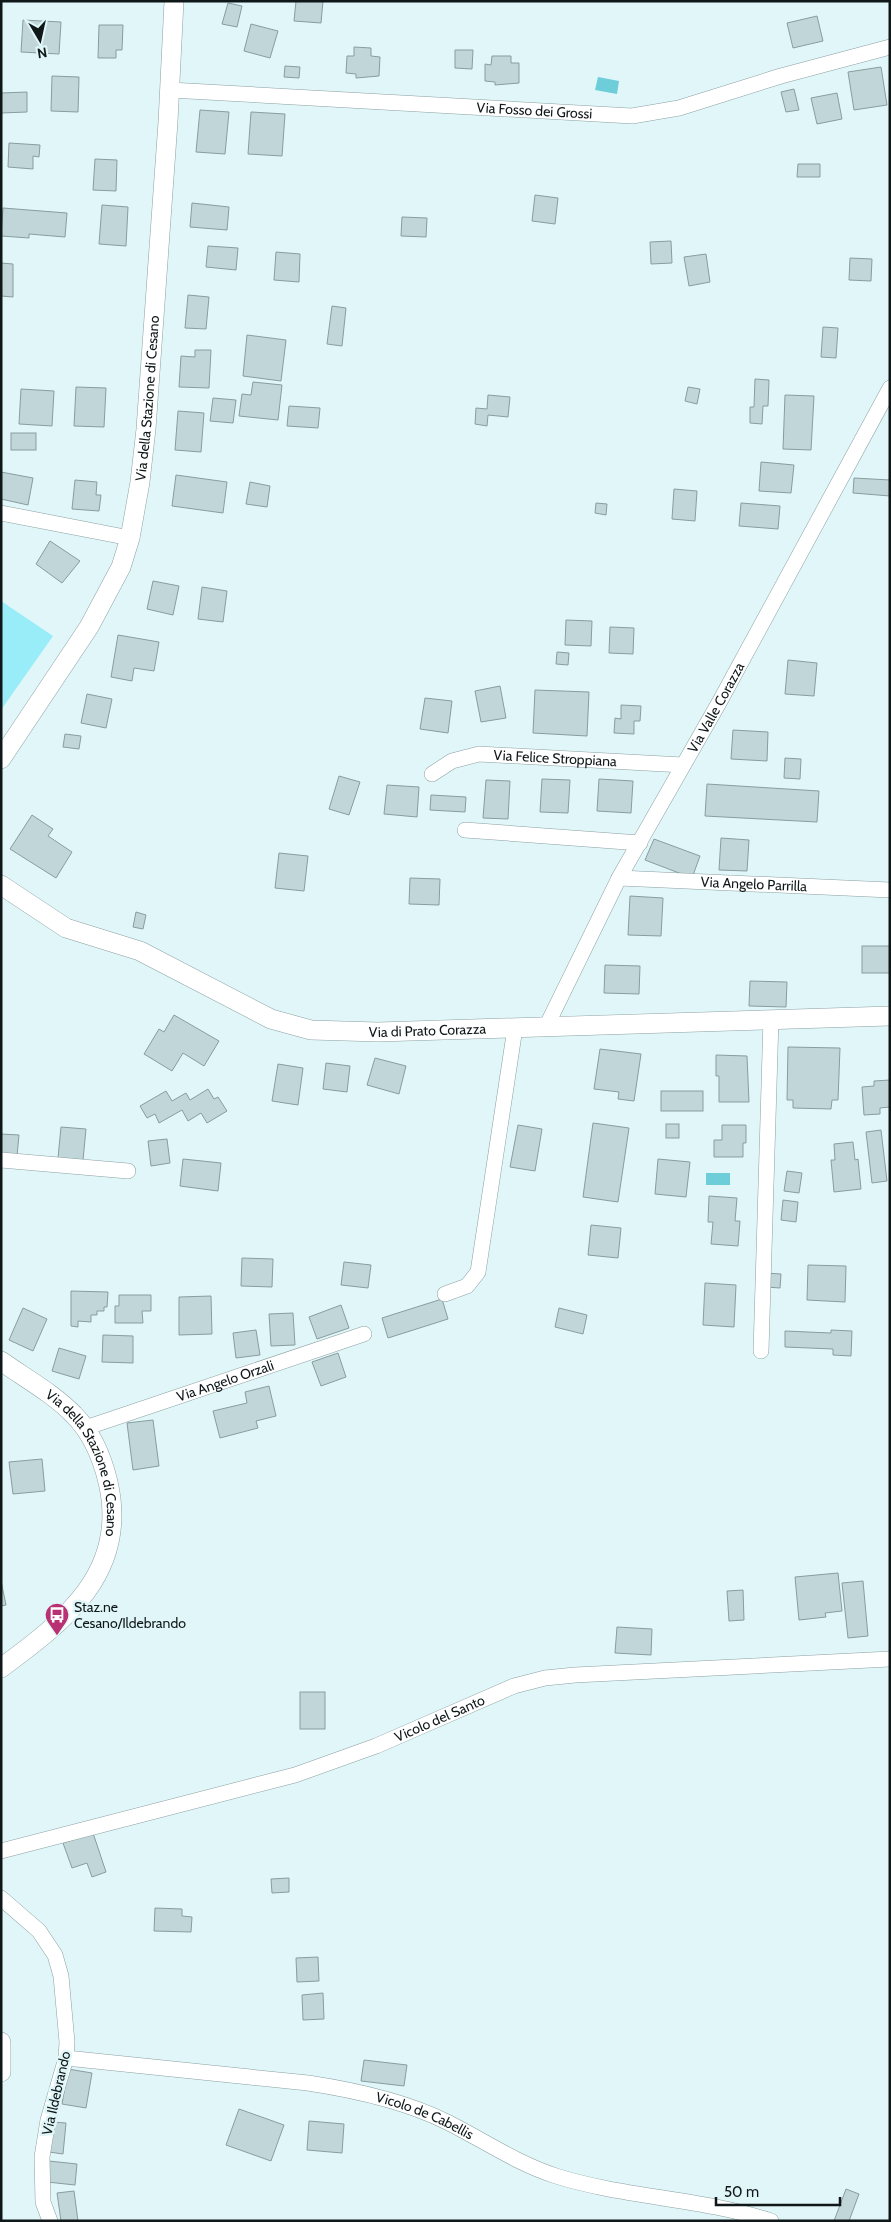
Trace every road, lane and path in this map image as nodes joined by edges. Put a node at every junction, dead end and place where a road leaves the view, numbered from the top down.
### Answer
1 (174, 1) edge
2 (890, 47) edge
3 (170, 90) junction
4 (890, 388) edge
5 (1, 513) edge
6 (130, 538) junction
7 (1, 760) edge
8 (684, 765) junction
9 (432, 774) dead end
10 (465, 830) dead end
11 (640, 843) junction
12 (619, 878) junction
13 (1, 885) edge
14 (890, 890) edge
15 (890, 1016) edge
16 (771, 1019) junction
17 (546, 1027) junction
18 (515, 1028) junction
19 (1, 1160) edge
20 (128, 1171) dead end
21 (445, 1294) dead end
22 (364, 1334) dead end
23 (761, 1351) dead end
24 (1, 1361) edge
25 (85, 1428) junction
26 (890, 1659) edge
27 (1, 1668) edge
28 (1, 1851) edge
29 (1, 1898) edge
30 (1, 2042) edge
31 (66, 2058) junction
32 (1, 2072) edge
33 (50, 2221) edge
34 (771, 2221) edge

1 - 3 street, Via della Stazione di Cesano
2 - 3 street, Via Fosso dei Grossi
3 - 6 street, Via della Stazione di Cesano
4 - 8 street, Via Valle Corazza
5 - 6 street
6 - 7 street, Via della Stazione di Cesano
8 - 9 street, Via Felice Stroppiana
8 - 11 street, Via Valle Corazza
10 - 11 street
11 - 12 street, Via Valle Corazza
12 - 14 street, Via Angelo Parrilla
12 - 17 street, Via Valle Corazza
13 - 18 street, Via di Prato Corazza
15 - 16 street, Via di Prato Corazza
16 - 17 street, Via di Prato Corazza
16 - 23 street
17 - 18 street, Via di Prato Corazza
18 - 21 street
19 - 20 street
22 - 25 street, Via Angelo Orzali
24 - 25 street, Via della Stazione di Cesano
25 - 27 street, Via della Stazione di Cesano
26 - 28 street, Vicolo del Santo
29 - 31 street, Via Ildebrando
30 - 32 street
31 - 33 street, Via Ildebrando
31 - 34 street, Vicolo de Cabellis

